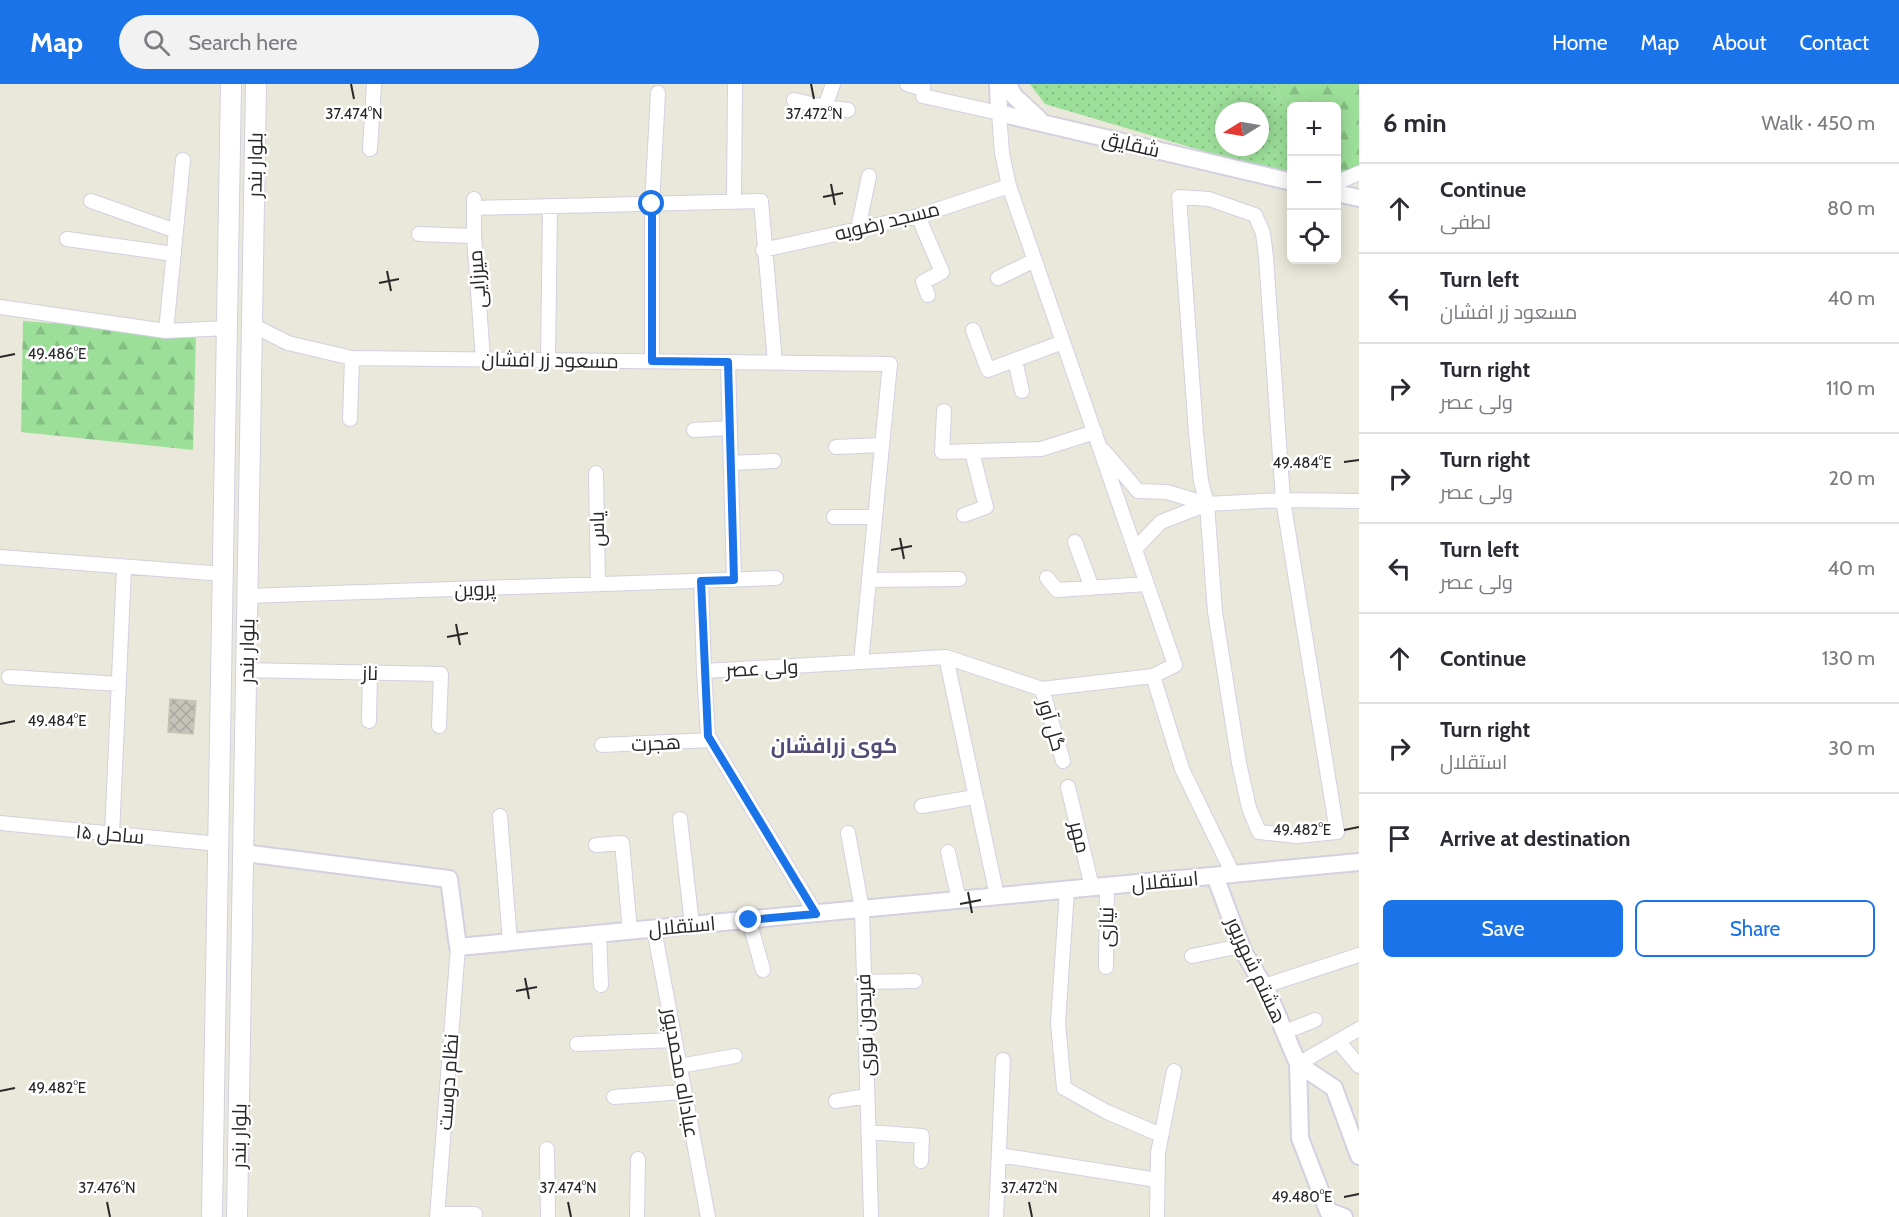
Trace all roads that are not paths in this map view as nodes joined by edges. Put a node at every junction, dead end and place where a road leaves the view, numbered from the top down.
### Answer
1 (231, 84) edge
2 (256, 84) edge
3 (374, 84) edge
4 (735, 84) edge
5 (832, 84) edge
6 (906, 84) edge
7 (998, 84) edge
8 (1008, 84) edge
9 (923, 86) edge
10 (658, 93) dead end
11 (794, 100) dead end
12 (825, 107) junction
13 (848, 110) dead end
14 (999, 112) junction
15 (1044, 123) junction
16 (370, 149) dead end
17 (183, 160) dead end
18 (1359, 173) edge
19 (869, 176) dead end
20 (1287, 181) edge
21 (1341, 181) edge
22 (1009, 186) junction
23 (1341, 195) edge
24 (1359, 198) edge
25 (91, 201) dead end
26 (734, 202) junction
27 (652, 204) junction
28 (550, 206) junction
29 (918, 216) junction
30 (858, 229) junction
31 (176, 231) junction
32 (419, 234) dead end
33 (474, 236) junction
34 (67, 239) dead end
35 (763, 250) junction
36 (174, 254) junction
37 (1035, 261) junction
38 (998, 278) dead end
39 (928, 295) dead end
40 (0, 307) edge
41 (252, 325) junction
42 (228, 328) junction
43 (973, 330) dead end
44 (166, 331) junction
45 (1063, 342) junction
46 (352, 358) junction
47 (483, 359) junction
48 (548, 360) junction
49 (1015, 360) junction
50 (652, 361) junction
51 (728, 362) junction
52 (775, 362) junction
53 (1022, 391) dead end
54 (944, 411) dead end
55 (350, 419) dead end
56 (730, 428) junction
57 (694, 429) dead end
58 (1097, 438) junction
59 (881, 445) junction
60 (836, 447) dead end
61 (972, 452) junction
62 (774, 461) dead end
63 (731, 463) junction
64 (596, 473) dead end
65 (1283, 500) junction
66 (1359, 501) edge
67 (1207, 504) junction
68 (964, 515) dead end
69 (834, 517) dead end
70 (874, 518) junction
71 (1075, 542) dead end
72 (1135, 549) junction
73 (0, 557) edge
74 (124, 568) junction
75 (224, 574) junction
76 (776, 578) dead end
77 (1047, 578) dead end
78 (868, 579) junction
79 (959, 579) dead end
80 (734, 580) junction
81 (701, 581) junction
82 (598, 584) junction
83 (1147, 584) junction
84 (1092, 588) junction
85 (248, 596) junction
86 (946, 657) junction
87 (861, 662) junction
88 (247, 670) junction
89 (704, 671) junction
90 (370, 673) junction
91 (1153, 676) junction
92 (9, 677) dead end
93 (119, 684) junction
94 (1042, 688) junction
95 (369, 721) dead end
96 (439, 726) dead end
97 (711, 740) junction
98 (602, 745) dead end
99 (1063, 761) dead end
100 (1068, 787) dead end
101 (975, 797) junction
102 (922, 806) dead end
103 (500, 816) dead end
104 (680, 819) dead end
105 (0, 823) edge
106 (848, 833) dead end
107 (112, 834) junction
108 (219, 844) junction
109 (596, 845) dead end
110 (948, 852) dead end
111 (244, 854) junction
112 (1359, 862) edge
113 (1233, 874) junction
114 (1215, 876) junction
115 (1099, 887) junction
116 (1067, 890) junction
117 (996, 896) junction
118 (959, 900) junction
119 (862, 909) junction
120 (816, 914) junction
121 (749, 920) junction
122 (692, 925) junction
123 (654, 929) junction
124 (630, 931) junction
125 (599, 934) junction
126 (510, 942) junction
127 (1241, 946) junction
128 (458, 947) junction
129 (1359, 955) edge
130 (1192, 956) dead end
131 (1106, 967) dead end
132 (763, 970) dead end
133 (915, 981) dead end
134 (864, 982) junction
135 (601, 985) dead end
136 (1264, 986) junction
137 (1315, 1020) dead end
138 (1359, 1029) edge
139 (1285, 1032) junction
140 (675, 1040) junction
141 (1338, 1041) junction
142 (577, 1044) dead end
143 (735, 1056) dead end
144 (1003, 1060) dead end
145 (1298, 1064) junction
146 (680, 1066) junction
147 (1359, 1066) edge
148 (1174, 1071) dead end
149 (684, 1092) junction
150 (867, 1096) junction
151 (614, 1097) dead end
152 (836, 1101) dead end
153 (868, 1132) junction
154 (1161, 1135) junction
155 (547, 1149) dead end
156 (999, 1155) junction
157 (1359, 1156) edge
158 (638, 1159) dead end
159 (921, 1161) dead end
160 (1157, 1180) junction
161 (475, 1214) dead end
162 (208, 1215) edge
163 (437, 1216) edge
164 (232, 1217) edge
165 (237, 1217) edge
166 (548, 1217) edge
167 (637, 1217) edge
168 (708, 1217) edge
169 (871, 1217) edge
170 (996, 1217) edge
171 (1157, 1217) edge
172 (1344, 1217) edge

1 - 42 main road, بلوار بندر
2 - 41 main road, بلوار بندر
3 - 16 street
4 - 26 street
5 - 12 street
6 - 9 street
7 - 14 street
8 - 15 street
9 - 14 street
10 - 27 street
11 - 12 street
12 - 13 street
14 - 15 street, شقایق
14 - 22 street
15 - 20 street, شقایق
17 - 31 street
18 - 21 street
19 - 30 street
22 - 29 street, مسجد رضویه
22 - 37 street
23 - 24 street
25 - 31 street
26 - 27 street
26 - 35 street
27 - 28 street
27 - 50 street
28 - 33 street, میرزایی
28 - 48 street
29 - 30 street, مسجد رضویه
29 - 39 street
30 - 35 street, مسجد رضویه
31 - 36 street
32 - 33 street
33 - 47 street, میرزایی
34 - 36 street
35 - 52 street
36 - 44 street
37 - 38 street
37 - 45 street
40 - 44 street
41 - 46 street, مسعود زر افشان
41 - 85 main road, بلوار بندر
42 - 44 street
42 - 75 main road, بلوار بندر
43 - 49 street
45 - 49 street
45 - 58 street
46 - 47 street, مسعود زر افشان
46 - 55 street
47 - 48 street, مسعود زر افشان
48 - 50 street, مسعود زر افشان
49 - 53 street
50 - 51 street, مسعود زر افشان
51 - 52 street, مسعود زر افشان
51 - 56 street
52 - 59 street, مسعود زر افشان
54 - 61 street
56 - 57 street
56 - 63 street
58 - 61 street
58 - 67 street
58 - 72 street
59 - 60 street
59 - 70 street
61 - 68 street
62 - 63 street
63 - 80 street
64 - 82 street, یاس
65 - 66 street
65 - 67 street
65 - 67 street
65 - 67 street
67 - 72 street
69 - 70 street
70 - 78 street
71 - 84 street
72 - 83 street
73 - 74 street
74 - 75 street
74 - 93 street
75 - 108 main road, بلوار بندر
76 - 80 street
77 - 84 street
78 - 79 street
78 - 87 street
80 - 81 street
81 - 82 street, پروین
81 - 89 street, ولی عصر
82 - 85 street, پروین
83 - 84 street
83 - 91 street
85 - 88 main road, بلوار بندر
86 - 87 street, ولی عصر
86 - 94 street
86 - 101 street
87 - 89 street, ولی عصر
88 - 90 street, ناز
88 - 111 main road, بلوار بندر
89 - 97 street
90 - 95 street
90 - 96 street, ناز
91 - 94 street
91 - 113 street
92 - 93 street
93 - 107 street
94 - 99 street, گل آور
97 - 98 street, هجرت
97 - 120 street
100 - 115 street, مهر
101 - 102 street
101 - 117 street
103 - 126 street
104 - 122 street
105 - 107 street, ساحل ۱۵
106 - 119 street, فریدون نوری
107 - 108 street, ساحل ۱۵
108 - 162 main road, بلوار بندر
109 - 124 street
110 - 118 street
111 - 128 street
111 - 165 main road, بلوار بندر
112 - 113 street, استقلال
113 - 114 street, استقلال
114 - 115 street, استقلال
114 - 127 street, هشتم شهریور
115 - 116 street, استقلال
115 - 131 street, نیازی
116 - 117 street, استقلال
116 - 154 street
117 - 118 street, استقلال
118 - 119 street, استقلال
119 - 120 street, استقلال
119 - 134 street, فریدون نوری
120 - 121 street, استقلال
121 - 122 street, استقلال
121 - 132 street
122 - 123 street, استقلال
123 - 124 street, استقلال
123 - 140 street, عباداله محمدپور
124 - 125 street, استقلال
125 - 126 street, استقلال
125 - 135 street
126 - 128 street, استقلال
127 - 130 street
127 - 136 street, هشتم شهریور
128 - 163 street, نظام دوست
129 - 136 street
133 - 134 street
134 - 150 street, فریدون نوری
136 - 139 street, هشتم شهریور
137 - 139 street
138 - 141 street
139 - 145 street, هشتم شهریور
140 - 142 street
140 - 146 street, عباداله محمدپور
141 - 145 street
141 - 147 street
143 - 146 street
144 - 156 street
145 - 157 street
145 - 172 street
146 - 149 street, عباداله محمدپور
148 - 154 street
149 - 151 street
149 - 168 street, عباداله محمدپور
150 - 152 street
150 - 153 street, فریدون نوری
153 - 159 street
153 - 169 street, فریدون نوری
154 - 160 street
155 - 166 street
156 - 160 street
156 - 170 street
158 - 167 street
160 - 171 street
161 - 163 street
162 - 164 main road

